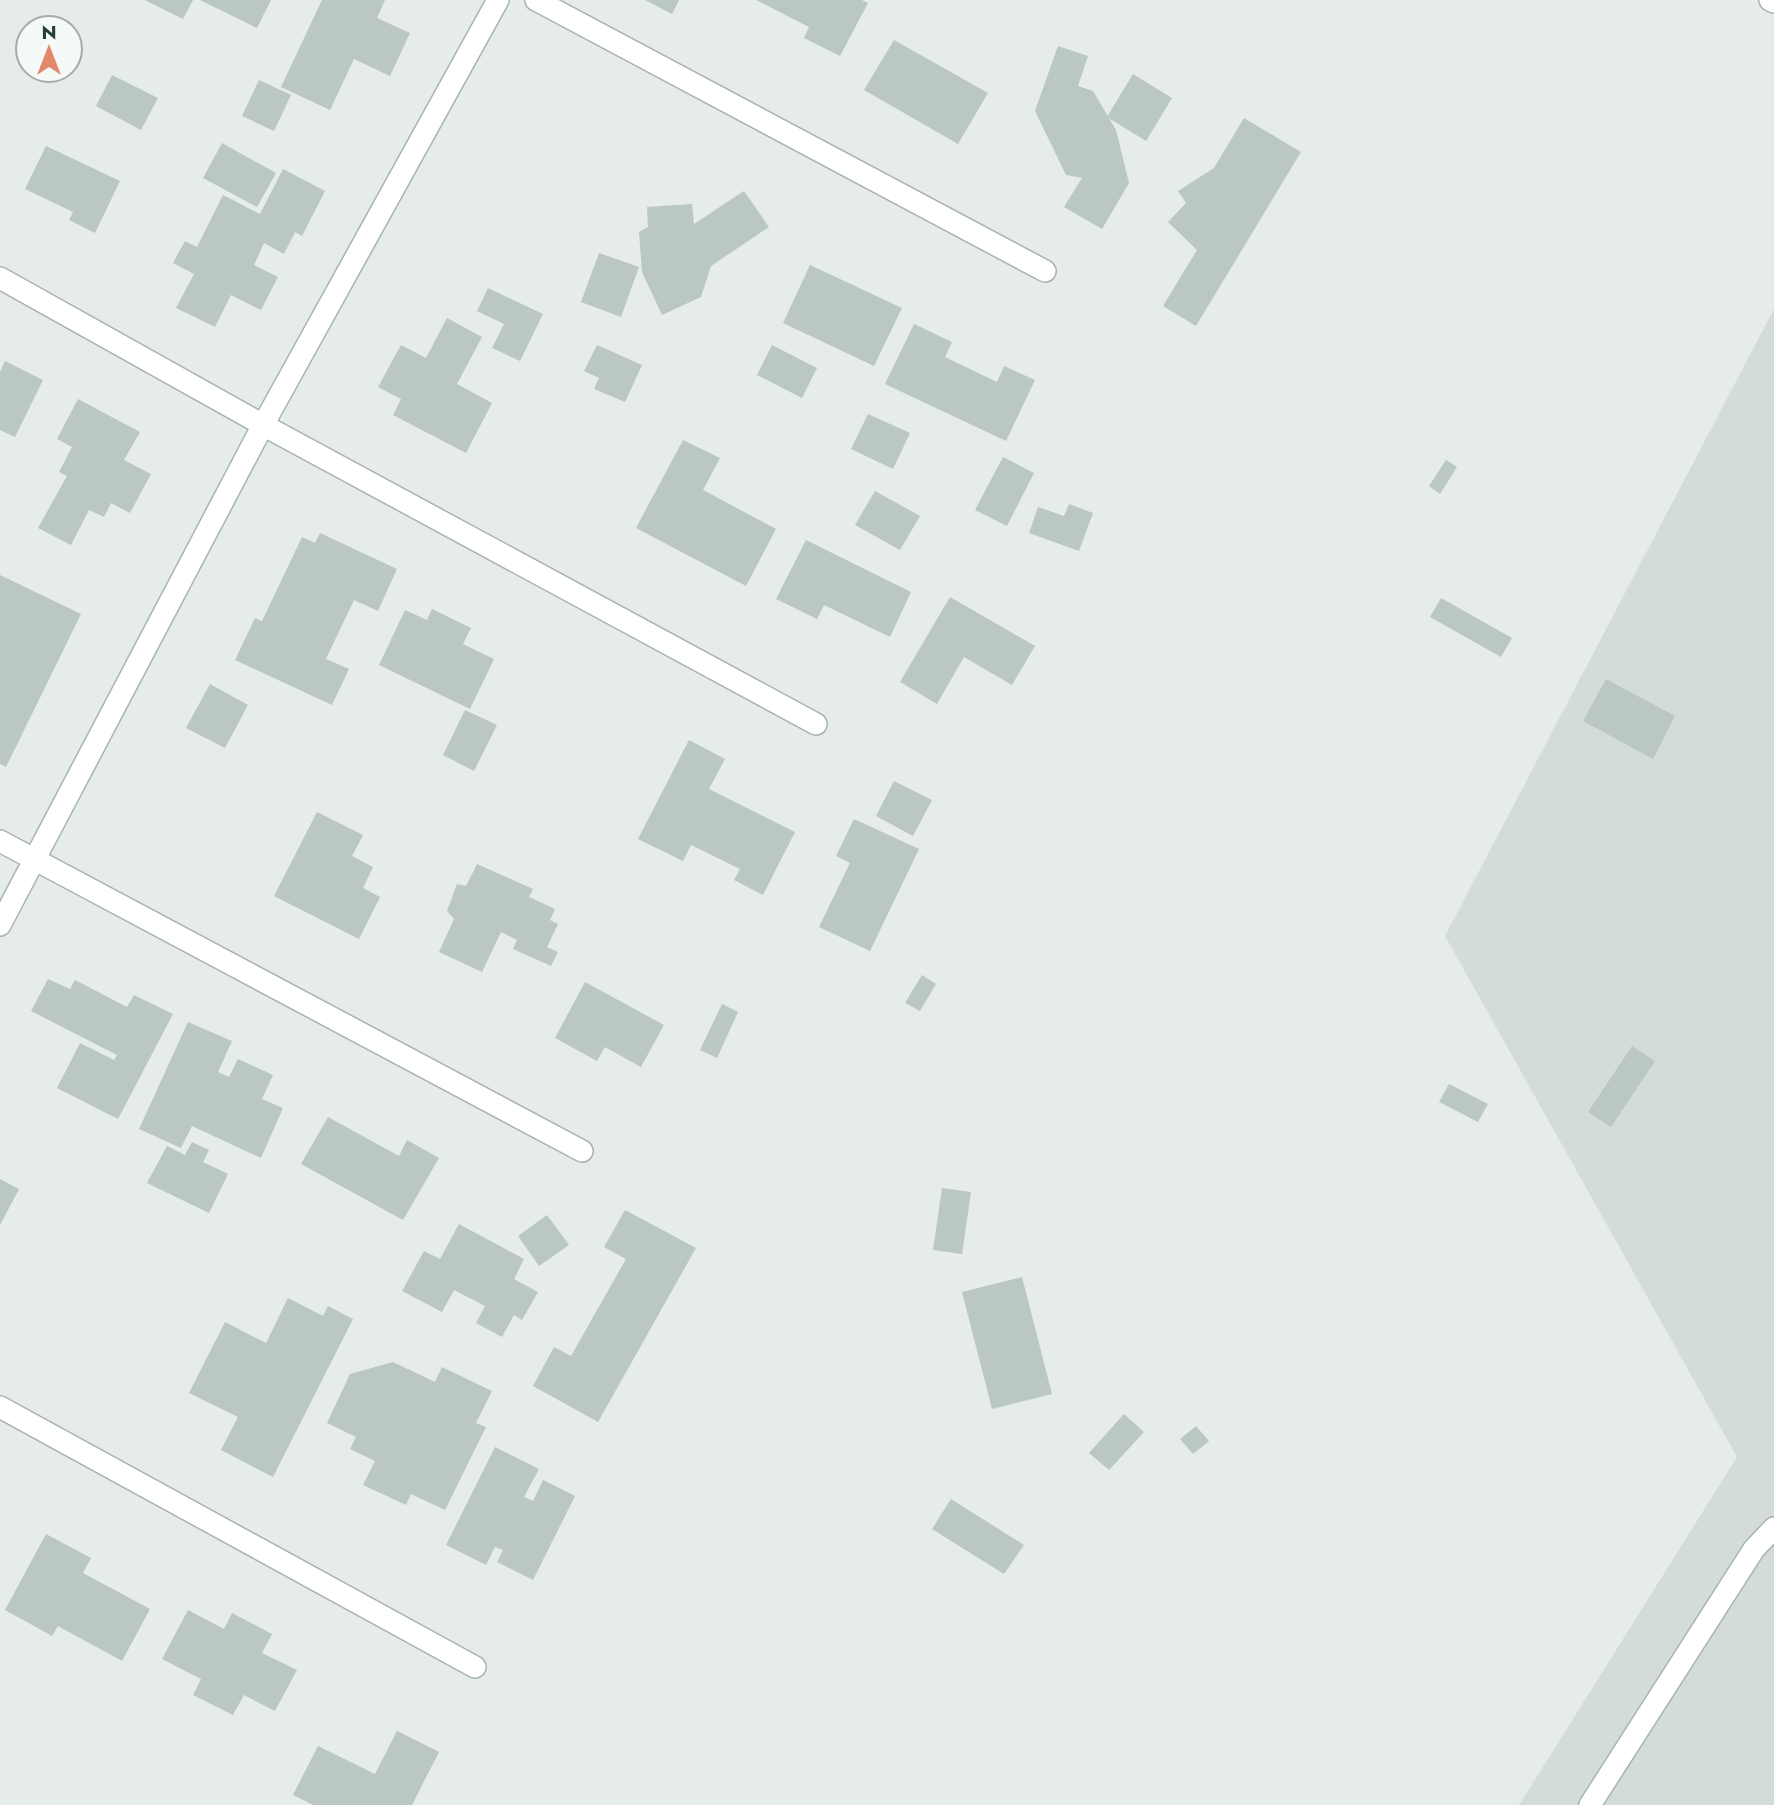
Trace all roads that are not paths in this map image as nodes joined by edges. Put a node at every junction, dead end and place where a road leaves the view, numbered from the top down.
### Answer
1 (498, 0) edge
2 (536, 0) edge
3 (1045, 271) dead end
4 (0, 278) edge
5 (263, 425) junction
6 (816, 724) dead end
7 (0, 841) edge
8 (33, 859) junction
9 (0, 925) edge
10 (582, 1151) dead end
11 (0, 1407) edge
12 (1774, 1528) edge
13 (475, 1667) dead end
14 (1590, 1805) edge

1 - 5 street
2 - 3 street
4 - 5 street
5 - 6 street
5 - 8 street
7 - 8 street
8 - 9 street
8 - 10 street
11 - 13 street
12 - 14 street

